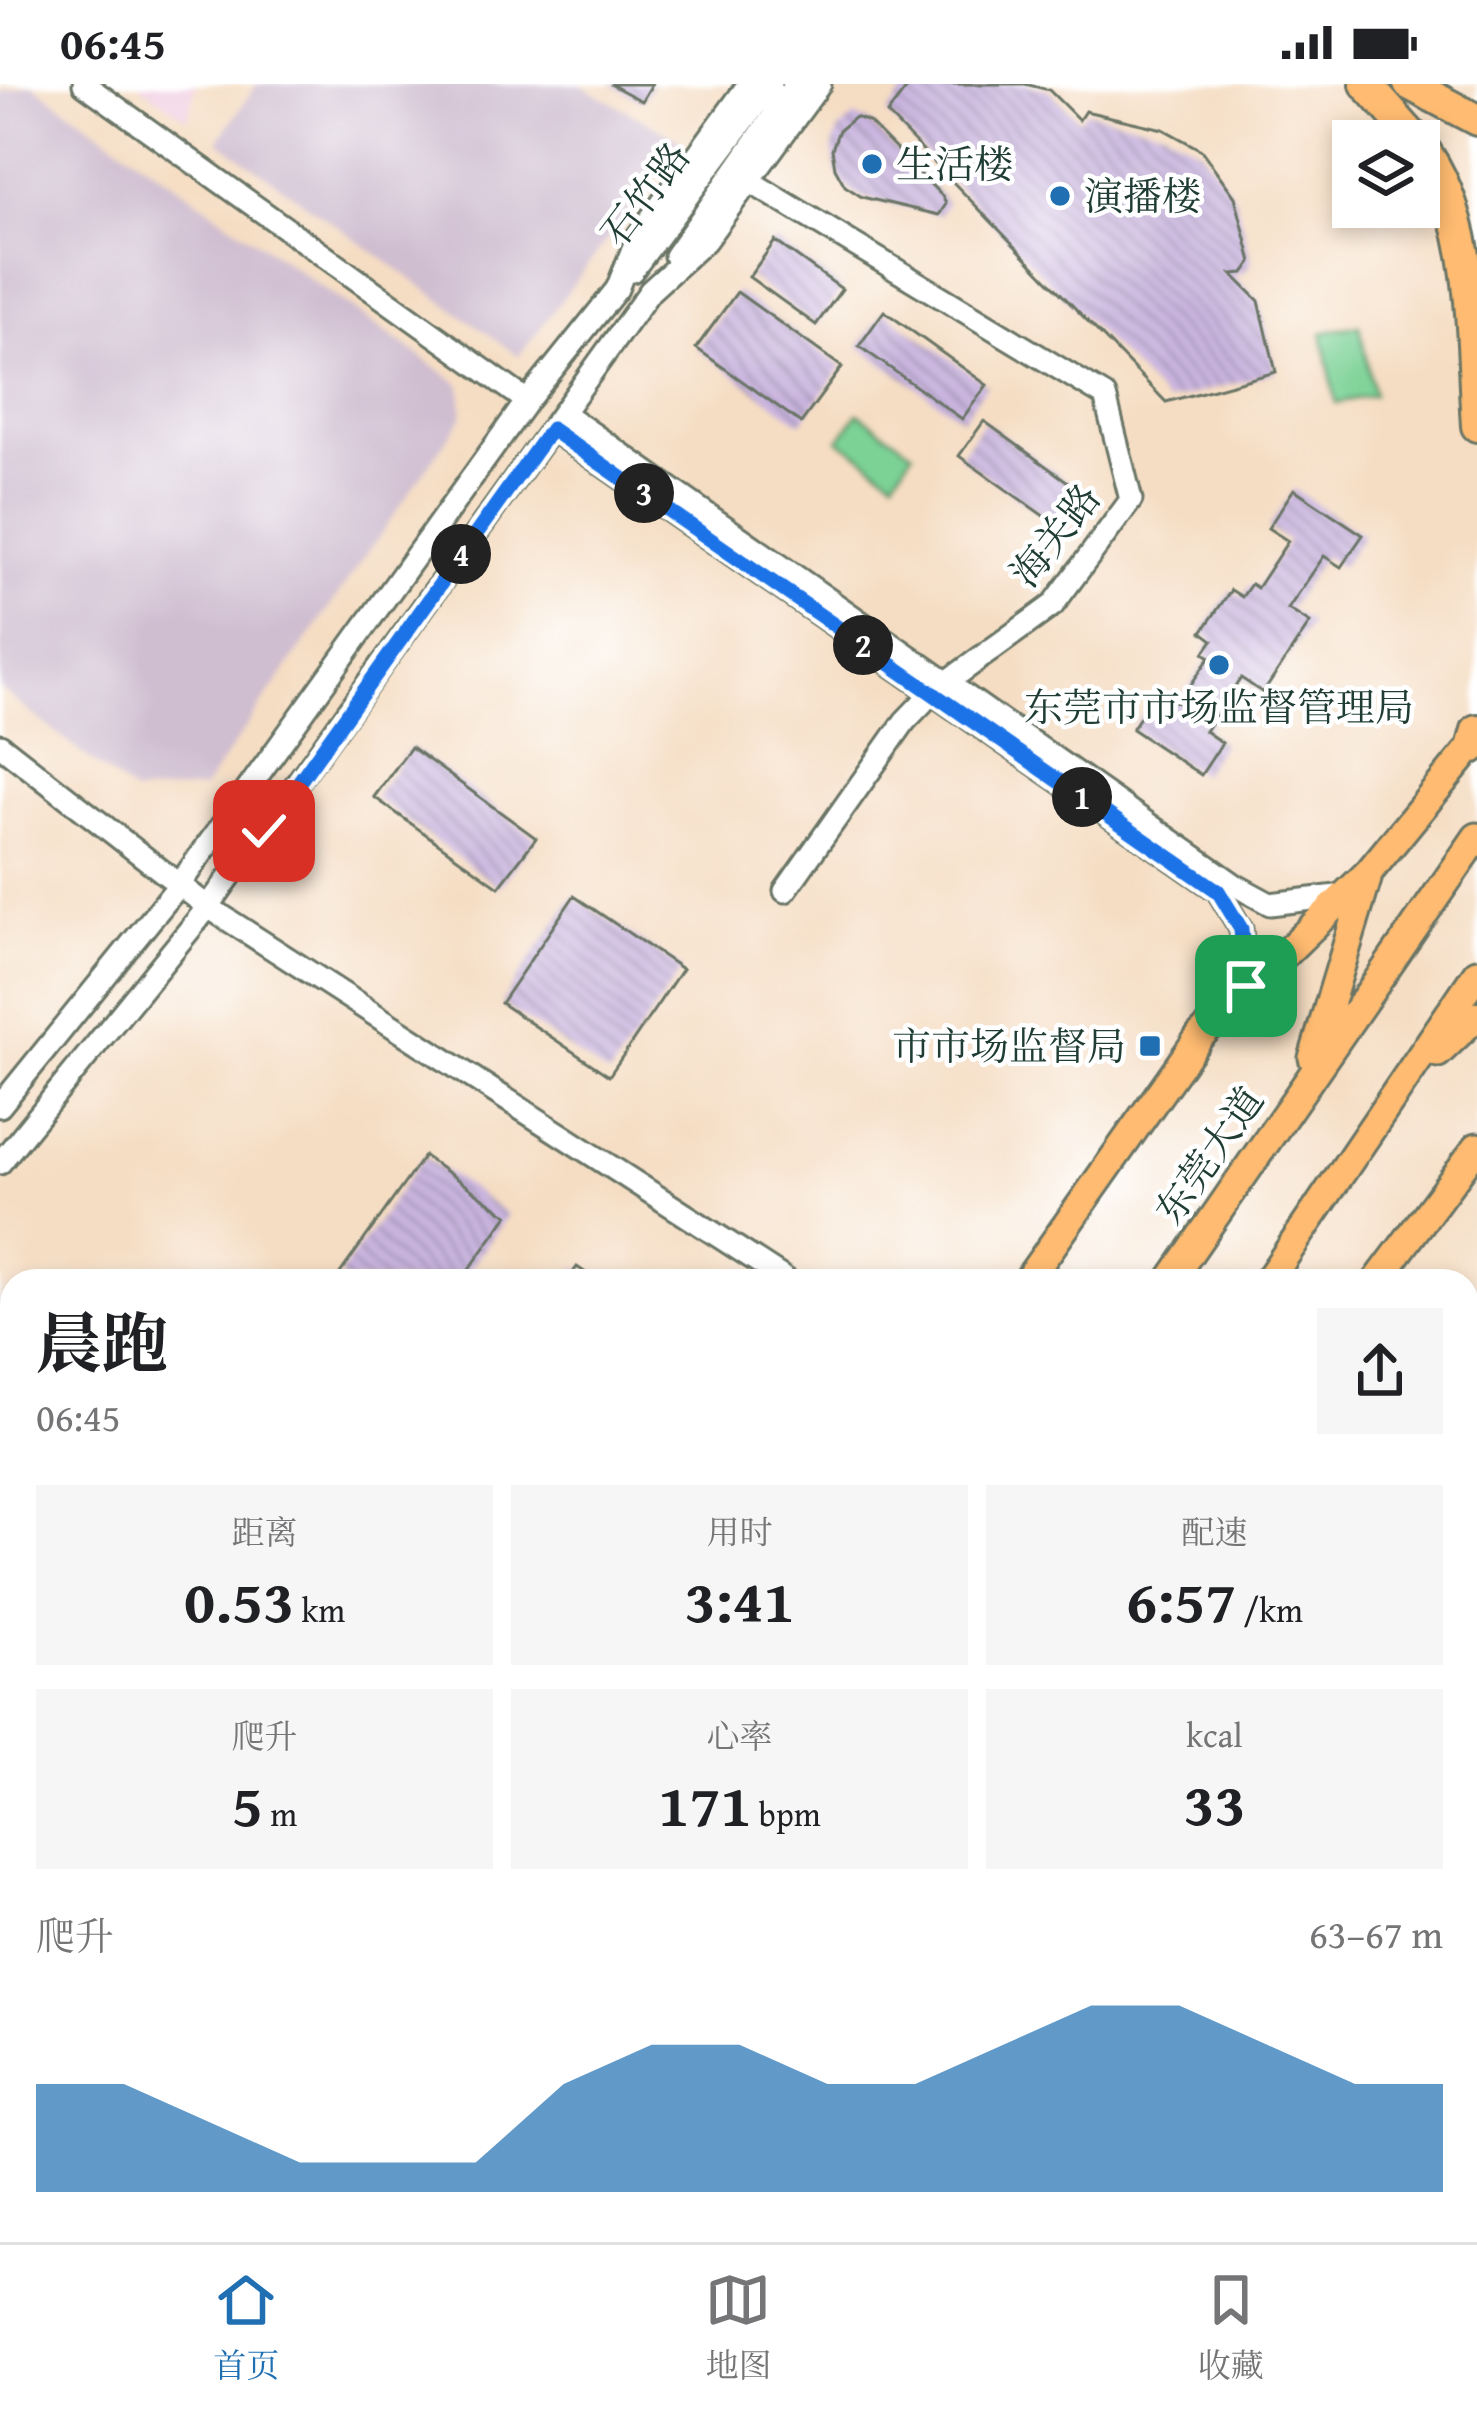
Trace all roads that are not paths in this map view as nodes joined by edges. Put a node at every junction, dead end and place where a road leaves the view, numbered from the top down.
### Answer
1 (84, 84) edge
2 (749, 84) edge
3 (771, 84) edge
4 (796, 84) edge
5 (820, 84) edge
6 (1366, 84) edge
7 (1409, 84) edge
8 (1398, 120) edge
9 (1477, 120) edge
10 (1440, 178) edge
11 (749, 181) junction
12 (617, 290) junction
13 (650, 291) junction
14 (527, 401) junction
15 (557, 421) junction
16 (1477, 426) edge
17 (939, 688) junction
18 (1475, 740) edge
19 (0, 746) edge
20 (1477, 837) edge
21 (1369, 872) junction
22 (179, 885) junction
23 (785, 891) dead end
24 (1346, 895) junction
25 (208, 907) junction
26 (1477, 973) edge
27 (1246, 986) junction
28 (1477, 1016) edge
29 (1408, 1080) junction
30 (1305, 1084) junction
31 (0, 1106) edge
32 (1477, 1147) edge
33 (0, 1162) edge
34 (769, 1269) edge
35 (1035, 1269) edge
36 (1178, 1269) edge
37 (1276, 1269) edge
38 (1386, 1269) edge

1 - 14 street
2 - 12 street
3 - 12 street, 石竹路
4 - 13 street, 石竹路
5 - 11 street
6 - 8 highway
7 - 9 highway
10 - 16 highway
11 - 13 street
11 - 17 street, 海关路
12 - 14 street, 石竹路
13 - 15 street
14 - 22 street, 石竹路
15 - 17 street
15 - 25 street
17 - 23 street, 海关路
17 - 24 street
17 - 27 street
18 - 21 main road
19 - 22 street
20 - 30 main road, 东莞大道
21 - 24 main road
21 - 30 main road
22 - 25 street
22 - 31 street, 石竹路
24 - 27 main road
25 - 33 street
25 - 34 street
26 - 29 main road
27 - 35 main road
28 - 29 main road
29 - 37 main road
30 - 36 main road, 东莞大道
32 - 38 main road

